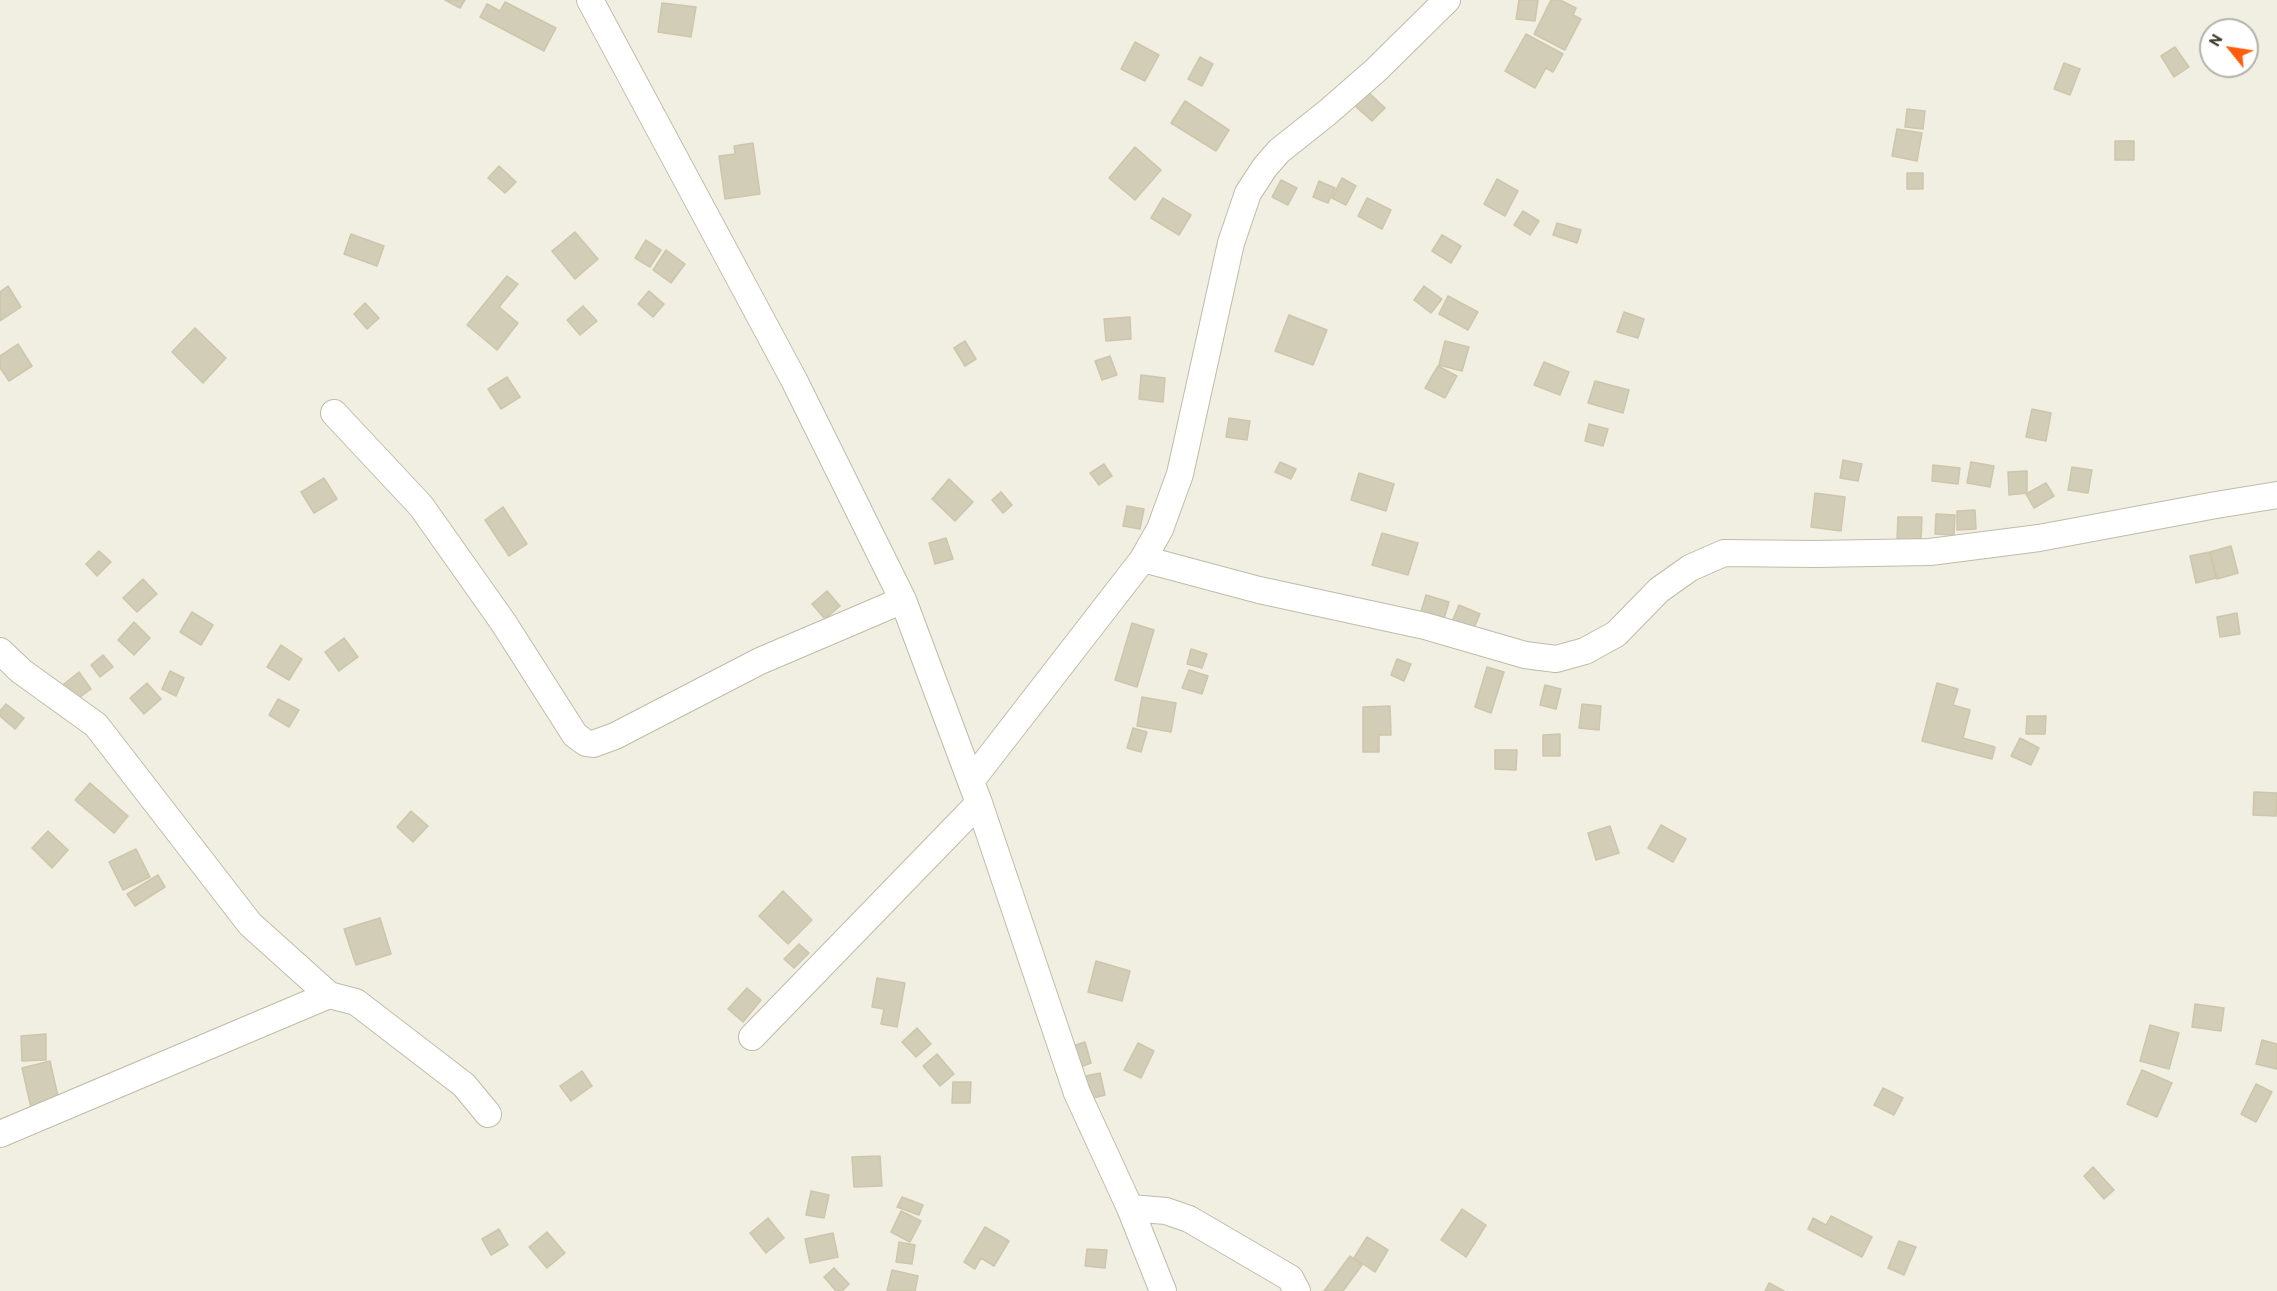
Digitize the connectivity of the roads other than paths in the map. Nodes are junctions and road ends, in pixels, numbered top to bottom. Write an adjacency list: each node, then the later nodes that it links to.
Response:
1 (590, 0): 6 (street)
2 (1447, 0): 5 (street)
3 (334, 413): 6 (street)
4 (2277, 495): 5 (street)
5 (1143, 559): 8 (street)
6 (903, 600): 8 (street)
7 (0, 651): 9 (street)
8 (975, 792): 10 (street); 13 (street)
9 (329, 994): 11 (street); 12 (street)
10 (752, 1037)
11 (488, 1114)
12 (0, 1134)
13 (1130, 1208): 14 (street); 15 (street)
14 (1163, 1291)
15 (1297, 1291)

